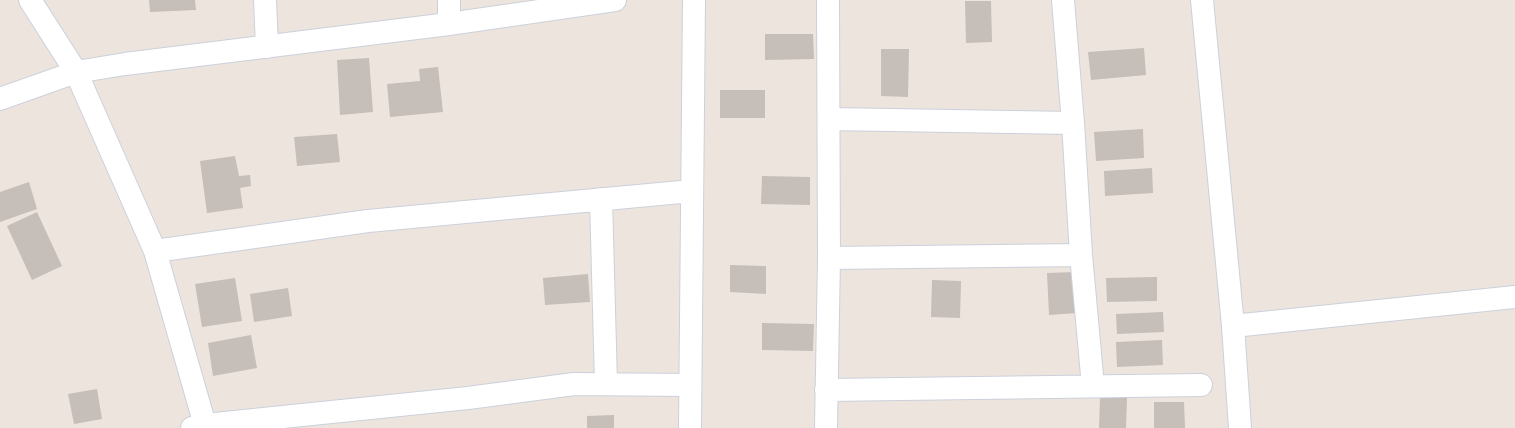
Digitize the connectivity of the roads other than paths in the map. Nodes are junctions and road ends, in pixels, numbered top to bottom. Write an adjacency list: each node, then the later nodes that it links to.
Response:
1 (30, 0): 11 (street)
2 (265, 0): 10 (street)
3 (449, 0): 9 (street)
4 (615, 0): 9 (street)
5 (694, 0): 15 (street)
6 (828, 0): 13 (street)
7 (1063, 0): 14 (street)
8 (1202, 0): 21 (street)
9 (449, 24): 10 (street)
10 (267, 47): 11 (street)
11 (76, 72): 12 (street); 17 (street)
12 (0, 99)
13 (829, 119): 14 (street); 19 (street)
14 (1073, 123): 18 (street)
15 (692, 191): 16 (street); 23 (street)
16 (601, 200): 17 (street); 22 (street)
17 (155, 251): 27 (street)
18 (1081, 255): 19 (street); 25 (street)
19 (828, 258): 26 (street)
20 (1515, 297): 21 (street)
21 (1233, 326): 30 (street)
22 (606, 384): 23 (street); 27 (street)
23 (690, 385): 28 (street)
24 (1201, 385): 25 (street)
25 (1093, 386): 26 (street)
26 (826, 390): 29 (street)
27 (199, 427)
28 (690, 428)
29 (826, 428)
30 (1240, 428)

